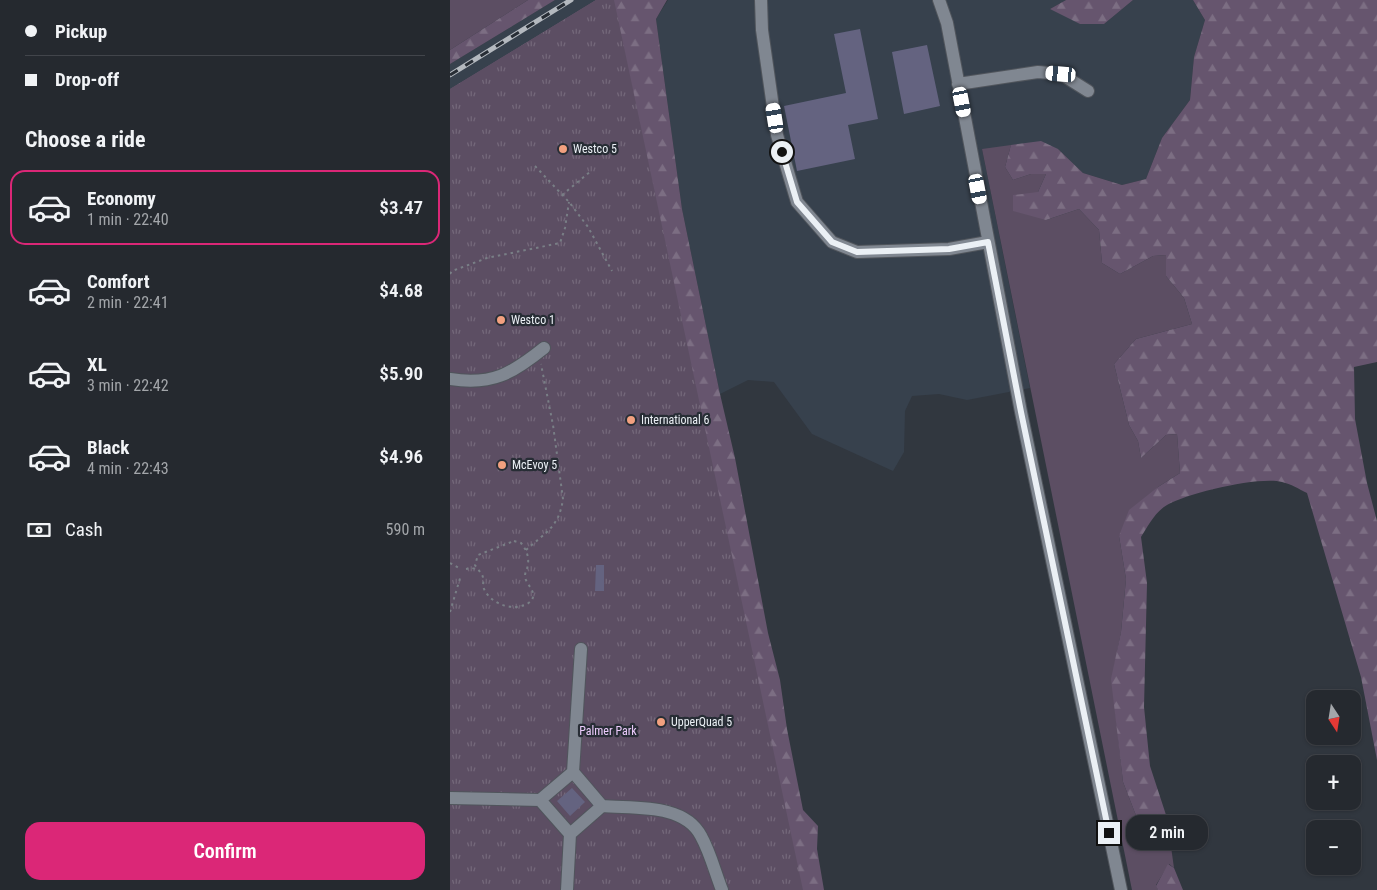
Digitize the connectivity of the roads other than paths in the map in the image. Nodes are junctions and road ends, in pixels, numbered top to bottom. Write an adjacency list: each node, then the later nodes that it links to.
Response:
1 (761, 0): 5 (lane)
2 (939, 0): 3 (lane)
3 (958, 84): 4 (lane); 5 (lane)
4 (1088, 91)
5 (988, 242): 16 (lane)
6 (541, 350): 7 (lane)
7 (450, 379)
8 (582, 649): 9 (lane)
9 (573, 772): 11 (lane); 12 (lane)
10 (450, 798): 11 (lane)
11 (540, 800): 13 (lane)
12 (602, 806): 13 (lane); 15 (lane)
13 (570, 834): 14 (lane)
14 (567, 890)
15 (722, 890)
16 (1121, 890)

